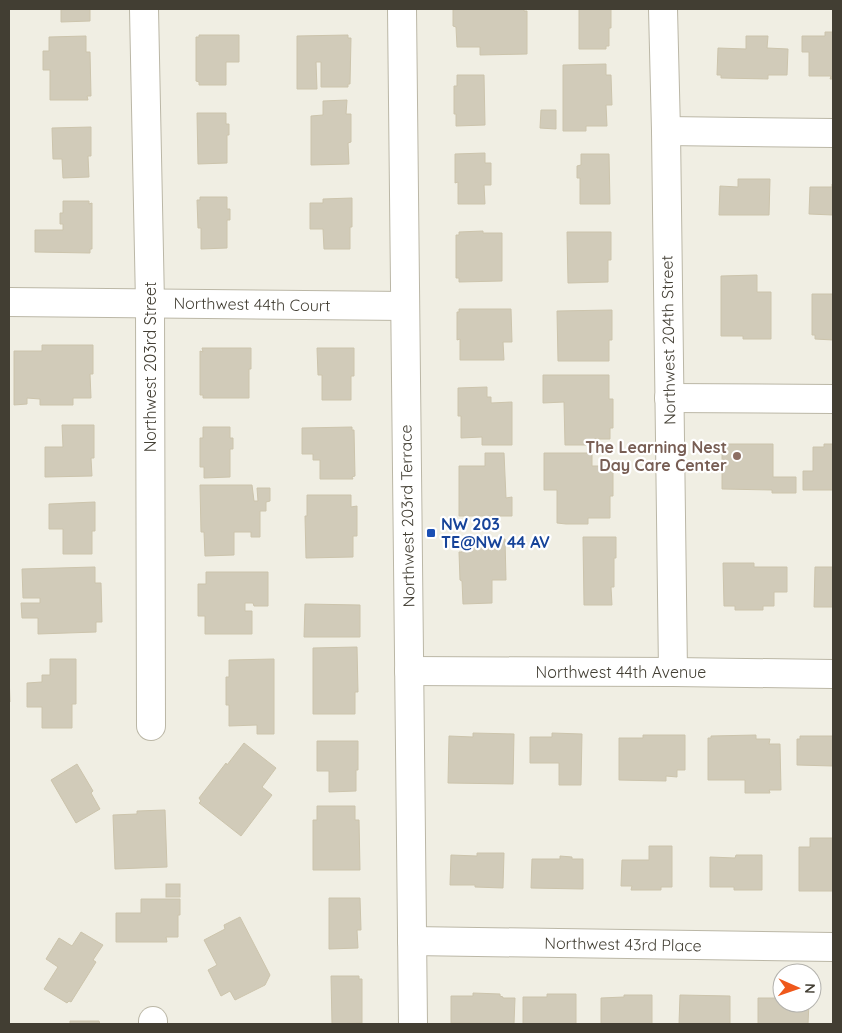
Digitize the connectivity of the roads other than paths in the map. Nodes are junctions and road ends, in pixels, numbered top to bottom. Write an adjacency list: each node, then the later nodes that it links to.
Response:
1 (144, 9): 7 (street, Northwest 203rd Street)
2 (402, 9): 8 (street, Northwest 203rd Terrace)
3 (663, 9): 4 (street, Northwest 204th Street)
4 (666, 131): 5 (street); 9 (street, Northwest 204th Street)
5 (833, 133)
6 (9, 302): 7 (street, Northwest 44th Court)
7 (150, 303): 8 (street, Northwest 44th Court); 14 (street, Northwest 203rd Street)
8 (405, 306): 11 (street, Northwest 203rd Terrace)
9 (669, 398): 10 (street); 12 (street, Northwest 204th Street)
10 (833, 399)
11 (409, 671): 12 (street, Northwest 44th Avenue); 15 (street, Northwest 203rd Terrace)
12 (673, 672): 13 (street, Northwest 44th Avenue)
13 (833, 674)
14 (151, 726)
15 (412, 941): 16 (street, Northwest 43rd Place); 17 (street, Northwest 203rd Terrace)
16 (833, 947)
17 (413, 1024)

